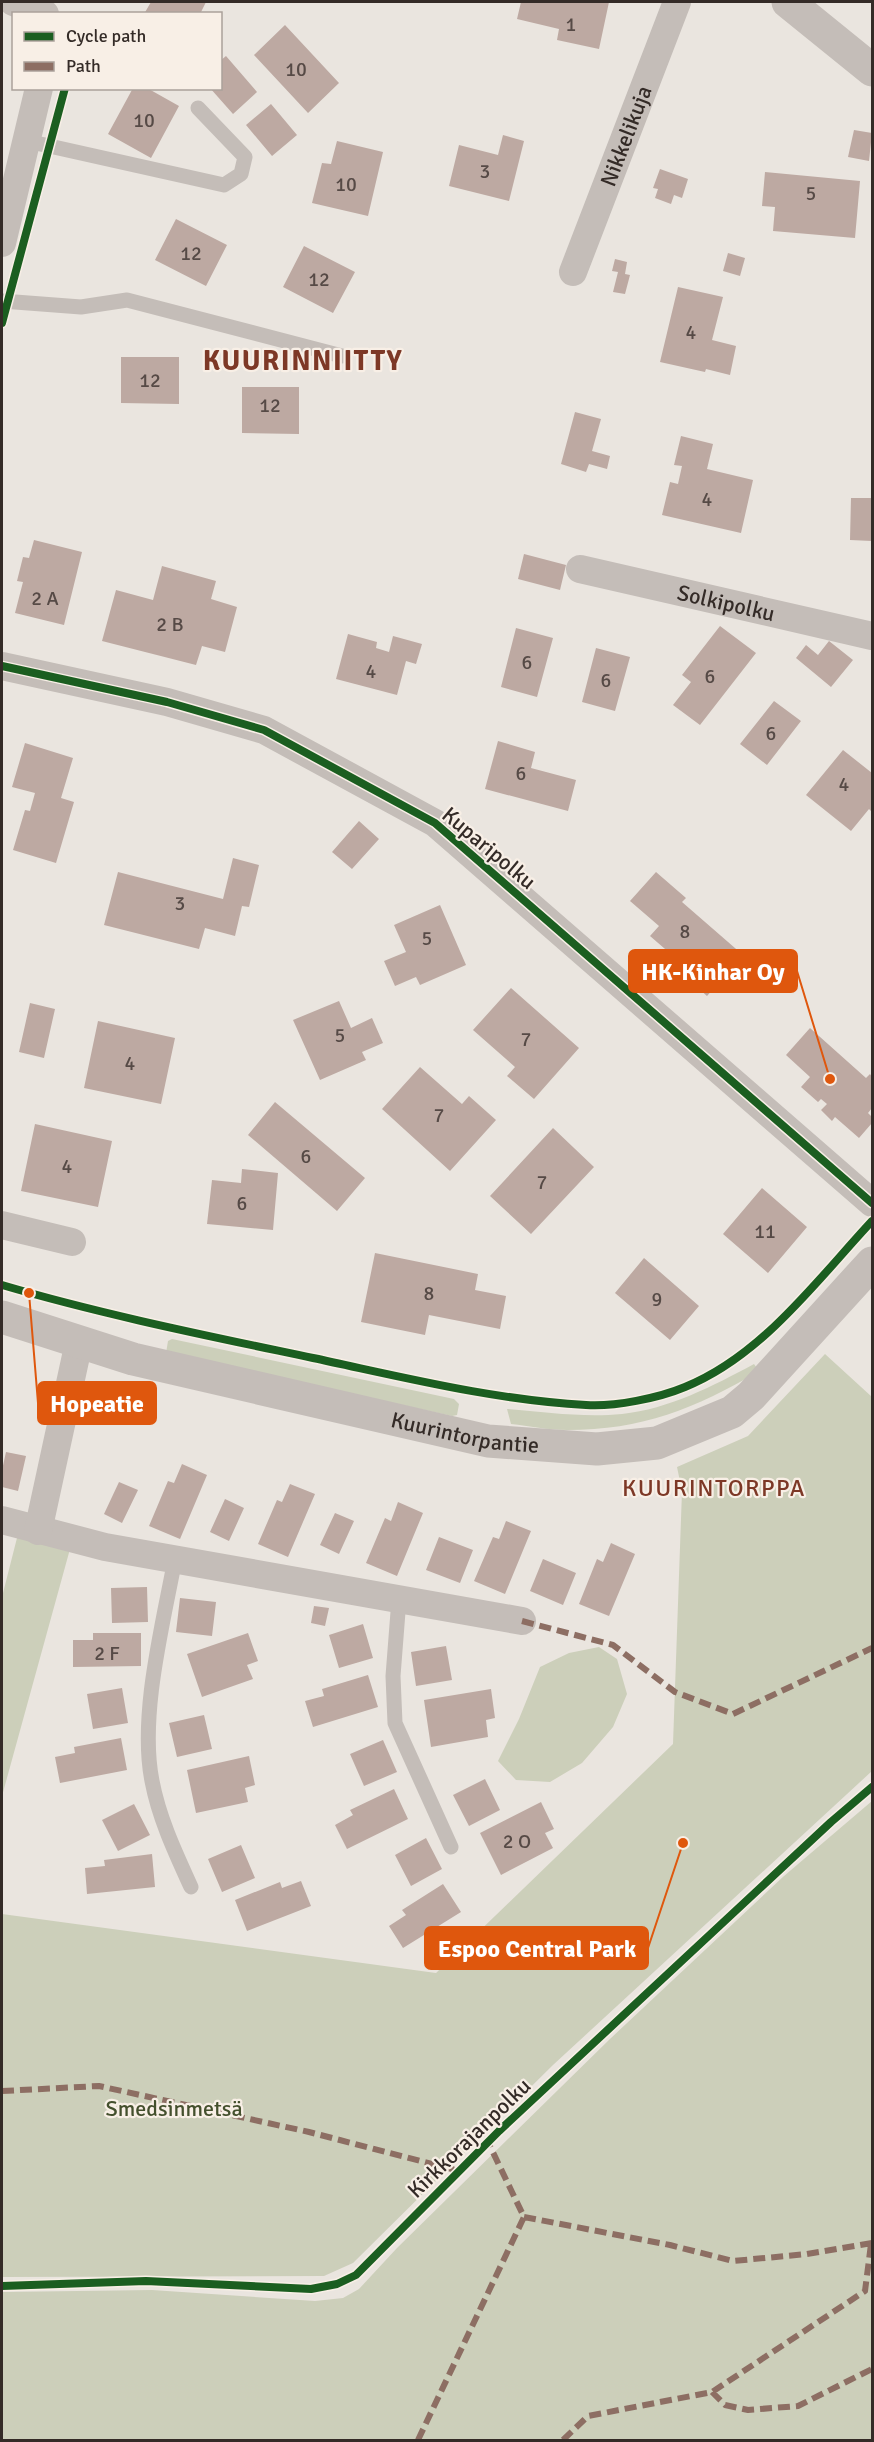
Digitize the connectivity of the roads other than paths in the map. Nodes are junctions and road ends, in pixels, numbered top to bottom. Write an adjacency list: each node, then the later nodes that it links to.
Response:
1 (13, 2): 4 (street)
2 (677, 2): 10 (street, Nikkelikuja)
3 (788, 2): 5 (street)
4 (40, 12)
5 (873, 70)
6 (39, 90): 8 (street)
7 (198, 108): 8 (lane)
8 (27, 141): 9 (street)
9 (2, 243)
10 (573, 272)
11 (2, 301): 12 (lane)
12 (342, 356)
13 (580, 569): 14 (street, Solkipolku)
14 (873, 636)
15 (2, 666): 16 (street, Kuparipolku)
16 (873, 1203)
17 (2, 1226): 18 (street)
18 (72, 1242)
19 (873, 1263): 21 (street, Kuurintorpantie)
20 (2, 1317): 21 (street, Kuurintorpantie)
21 (80, 1342): 23 (street)
22 (2, 1520): 23 (street)
23 (38, 1531): 24 (street)
24 (175, 1559): 25 (street); 28 (lane)
25 (399, 1599): 26 (street); 27 (lane)
26 (522, 1621)
27 (451, 1847)
28 (191, 1887)

